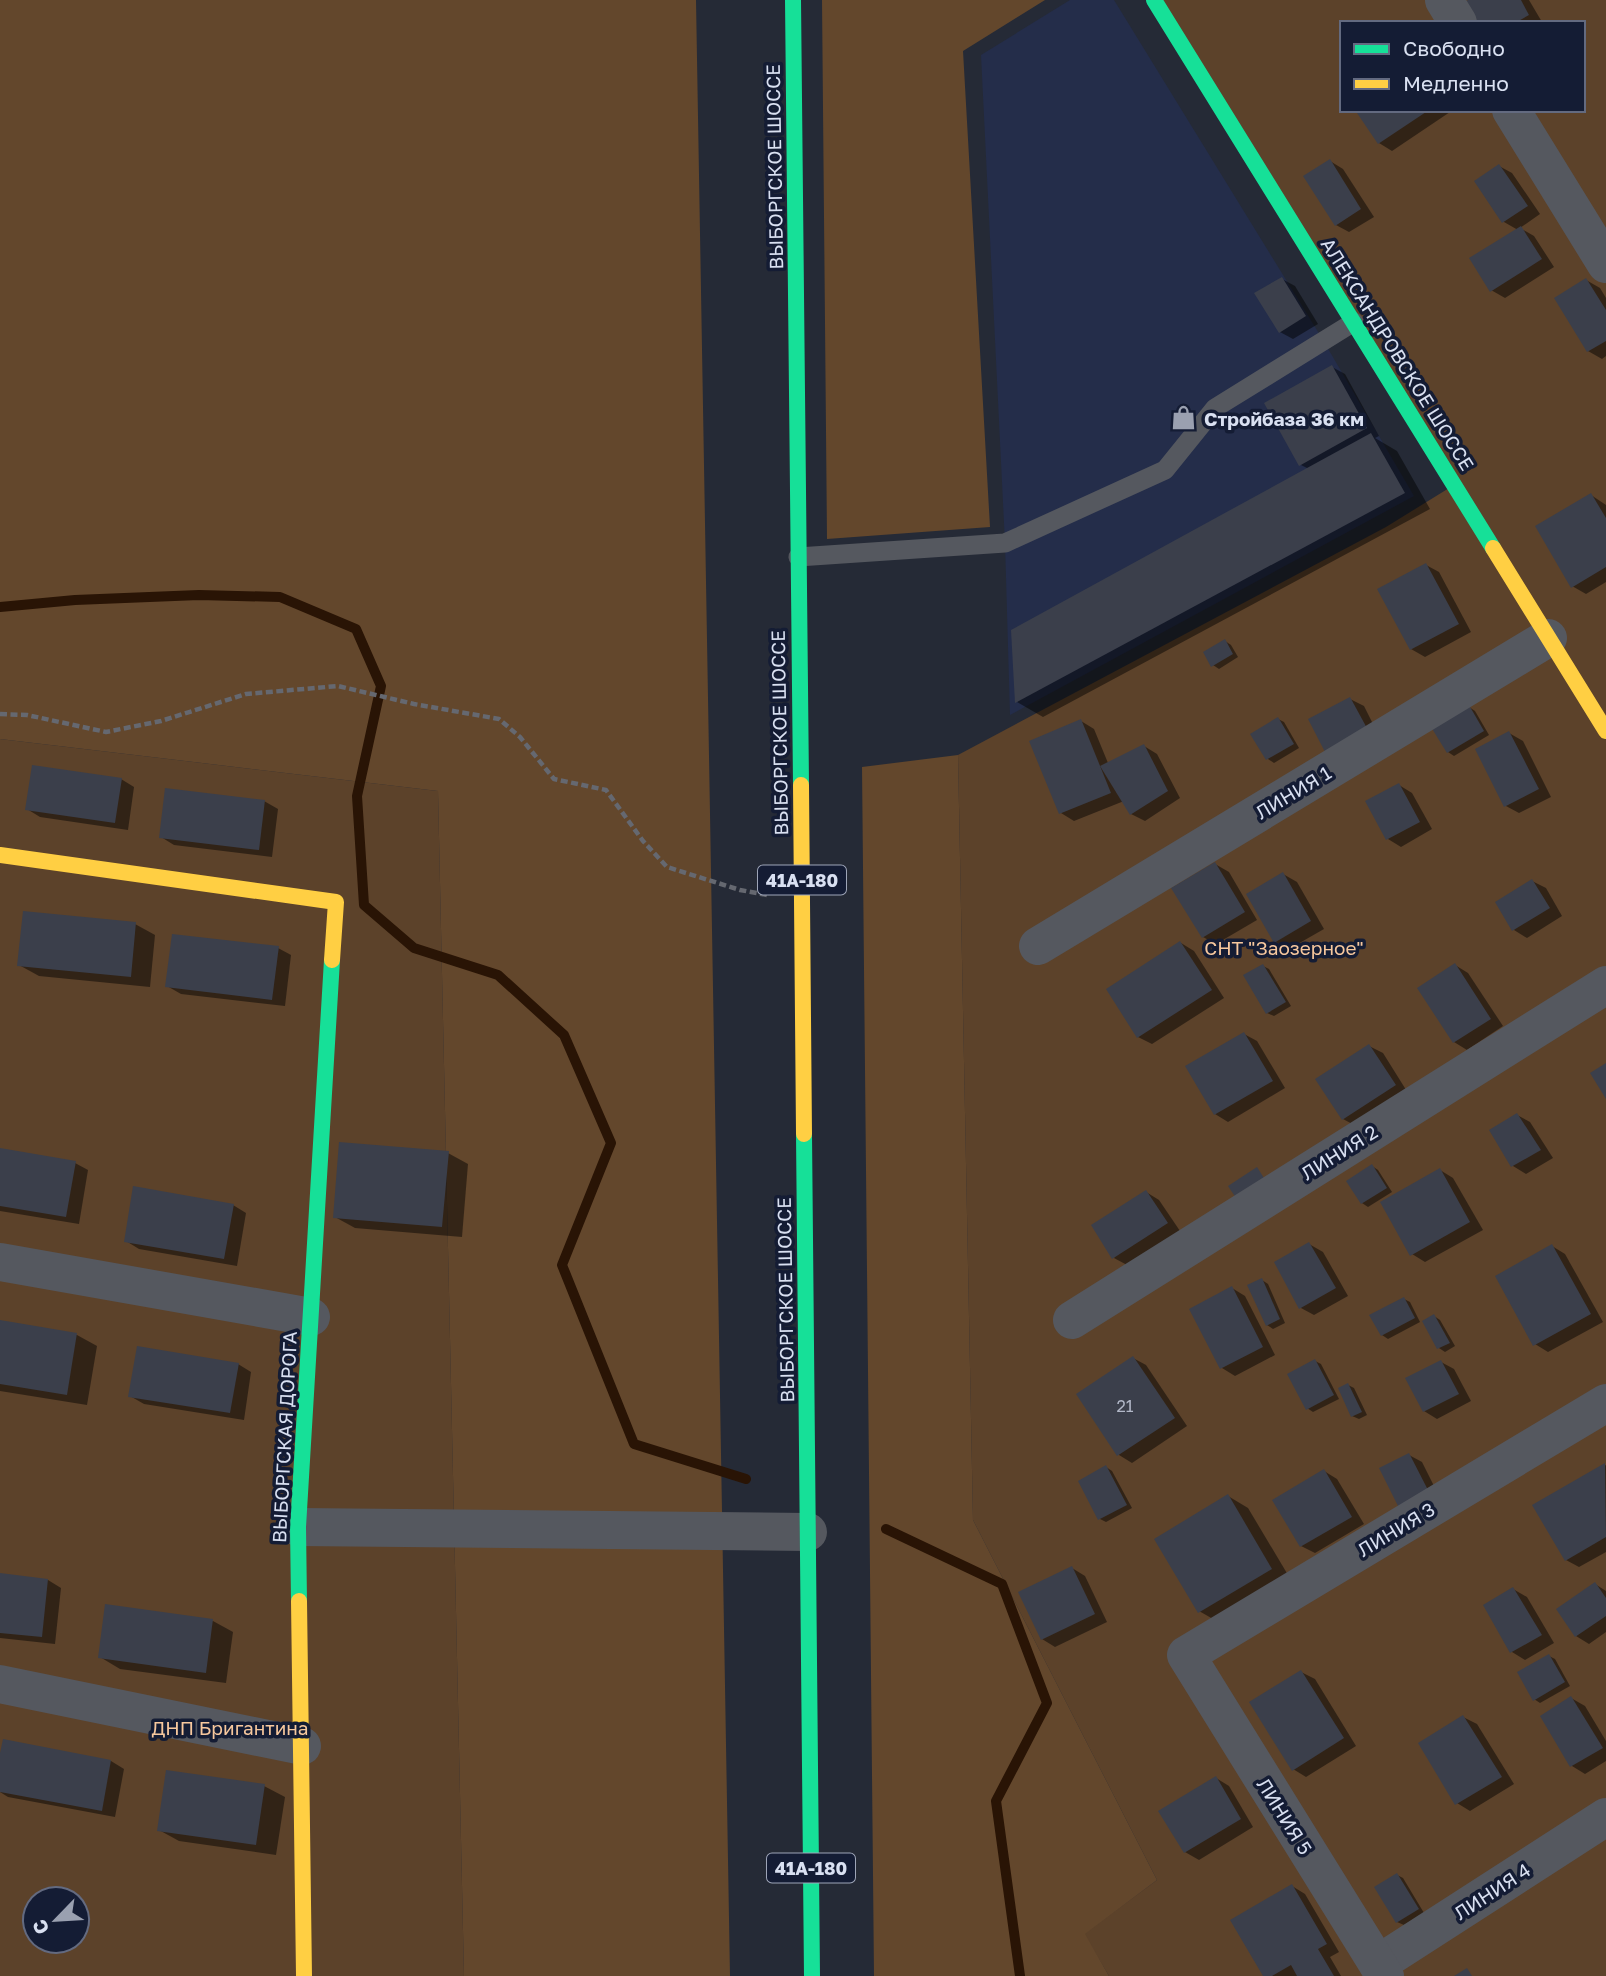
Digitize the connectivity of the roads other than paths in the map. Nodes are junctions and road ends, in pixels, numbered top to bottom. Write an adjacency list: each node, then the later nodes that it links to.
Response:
1 (793, 0): 8 (street, ВЫБОРГСКОЕ ШОССЕ / 41А-180)
2 (1154, 0): 7 (street, АЛЕКСАНДРОВСКОЕ ШОССЕ)
3 (1444, 0): 4 (street)
4 (1457, 21)
5 (1512, 112): 6 (street)
6 (1606, 264)
7 (1354, 322): 8 (lane); 9 (street, АЛЕКСАНДРОВСКОЕ ШОССЕ)
8 (799, 557): 19 (street, ВЫБОРГСКОЕ ШОССЕ / 41А-180)
9 (1548, 638): 10 (street, АЛЕКСАНДРОВСКОЕ ШОССЕ); 12 (street, ЛИНИЯ 1)
10 (1606, 731)
11 (0, 855): 15 (street, ВЫБОРГСКАЯ ДОРОГА)
12 (1038, 946)
13 (1606, 985): 16 (street, ЛИНИЯ 2)
14 (0, 1262): 15 (street)
15 (311, 1317): 18 (street, ВЫБОРГСКАЯ ДОРОГА)
16 (1072, 1320)
17 (1606, 1403): 20 (street, ЛИНИЯ 3)
18 (298, 1528): 19 (street); 22 (street, ВЫБОРГСКАЯ ДОРОГА)
19 (808, 1532): 26 (street, ВЫБОРГСКОЕ ШОССЕ / 41А-180)
20 (1185, 1655): 24 (street, ЛИНИЯ 5)
21 (0, 1684): 22 (street)
22 (302, 1746): 25 (street, ВЫБОРГСКАЯ ДОРОГА)
23 (1606, 1817): 24 (street, ЛИНИЯ 4)
24 (1382, 1970)
25 (304, 1976)
26 (812, 1976)

